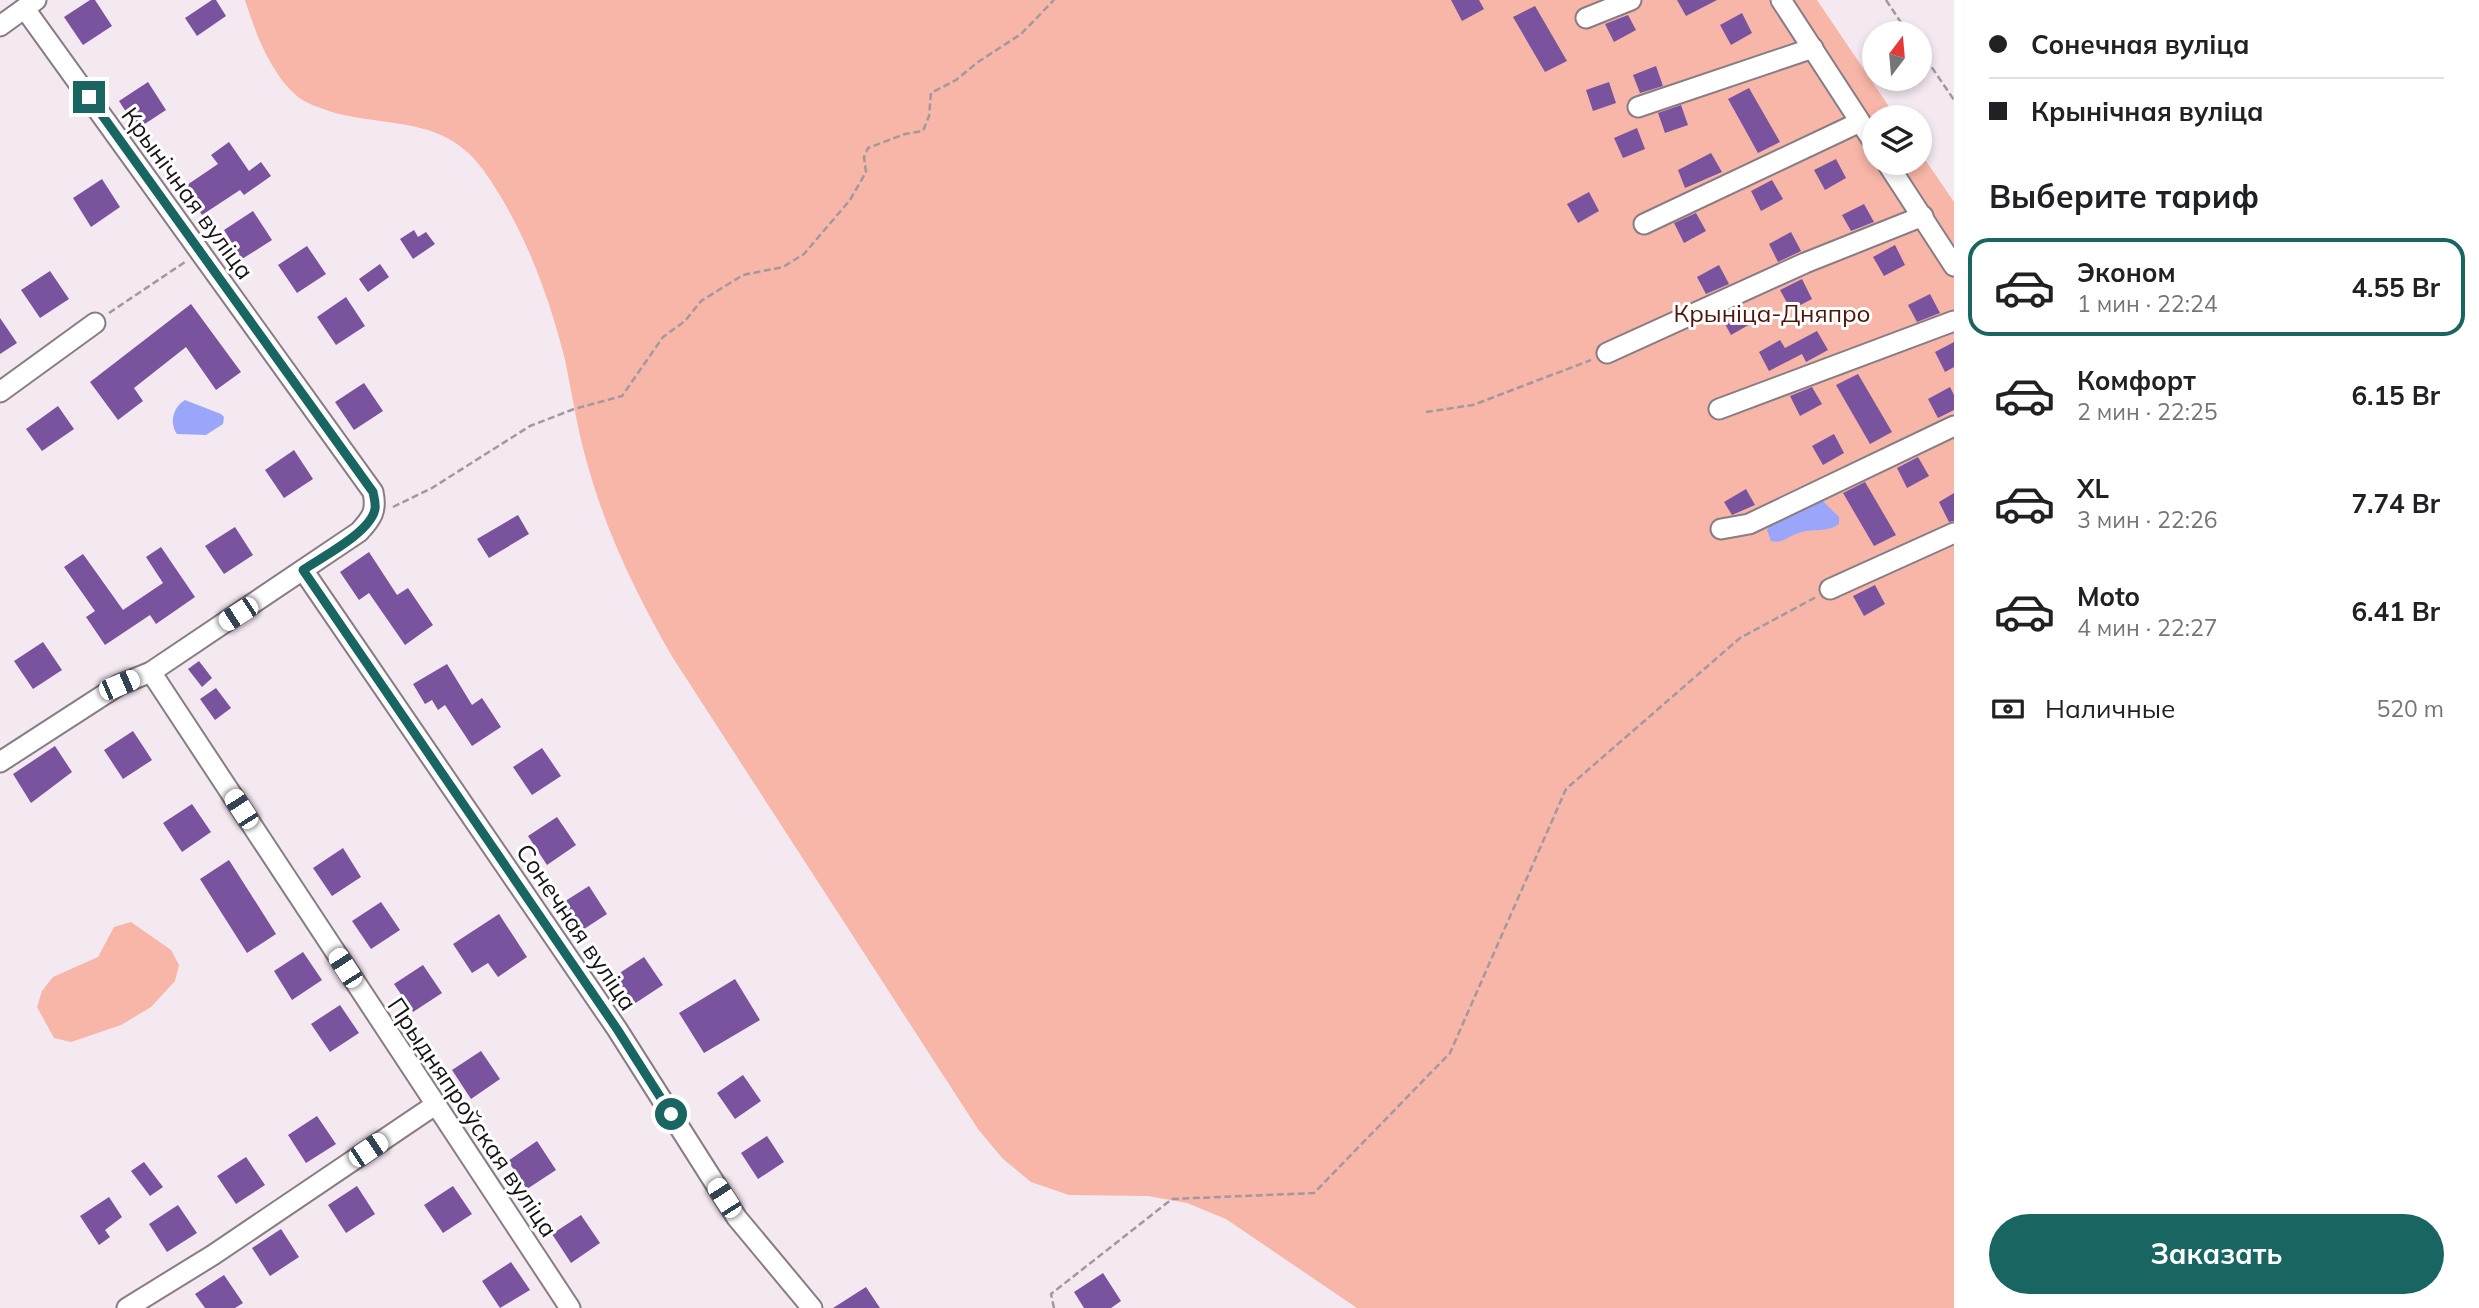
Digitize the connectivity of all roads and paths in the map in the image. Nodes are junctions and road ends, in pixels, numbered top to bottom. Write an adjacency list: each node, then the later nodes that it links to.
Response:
1 (1054, 0): 27 (path)
2 (1631, 0): 6 (street)
3 (1781, 0): 9 (street)
4 (1886, 0): 7 (path)
5 (31, 4): 8 (street); 18 (street, Крынічная вуліца)
6 (1586, 18)
7 (1900, 21)
8 (0, 26)
9 (1813, 48): 12 (street); 13 (street)
10 (1932, 68): 11 (path)
11 (1954, 100)
12 (1639, 107)
13 (1860, 122): 14 (street); 17 (street)
14 (1862, 125)
15 (1895, 175): 16 (street)
16 (1923, 216): 19 (street); 22 (street)
17 (1644, 224)
18 (201, 251): 21 (path); 27 (street, Крынічная вуліца)
19 (1954, 265)
20 (1954, 321): 24 (street)
21 (95, 323): 23 (street)
22 (1607, 353): 25 (path)
23 (0, 392)
24 (1719, 409)
25 (1426, 412)
26 (1954, 426): 28 (street)
27 (372, 518): 30 (street)
28 (1721, 529)
29 (1954, 533): 31 (street)
30 (303, 570): 32 (street); 37 (street, Сонечная вуліца)
31 (1830, 589): 38 (path)
32 (151, 672): 33 (street); 34 (street, Прыдняпроўская вуліца)
33 (0, 762)
34 (435, 1105): 35 (street); 36 (street, Прыдняпроўская вуліца)
35 (127, 1308)
36 (570, 1308)
37 (812, 1308)
38 (1054, 1308)

